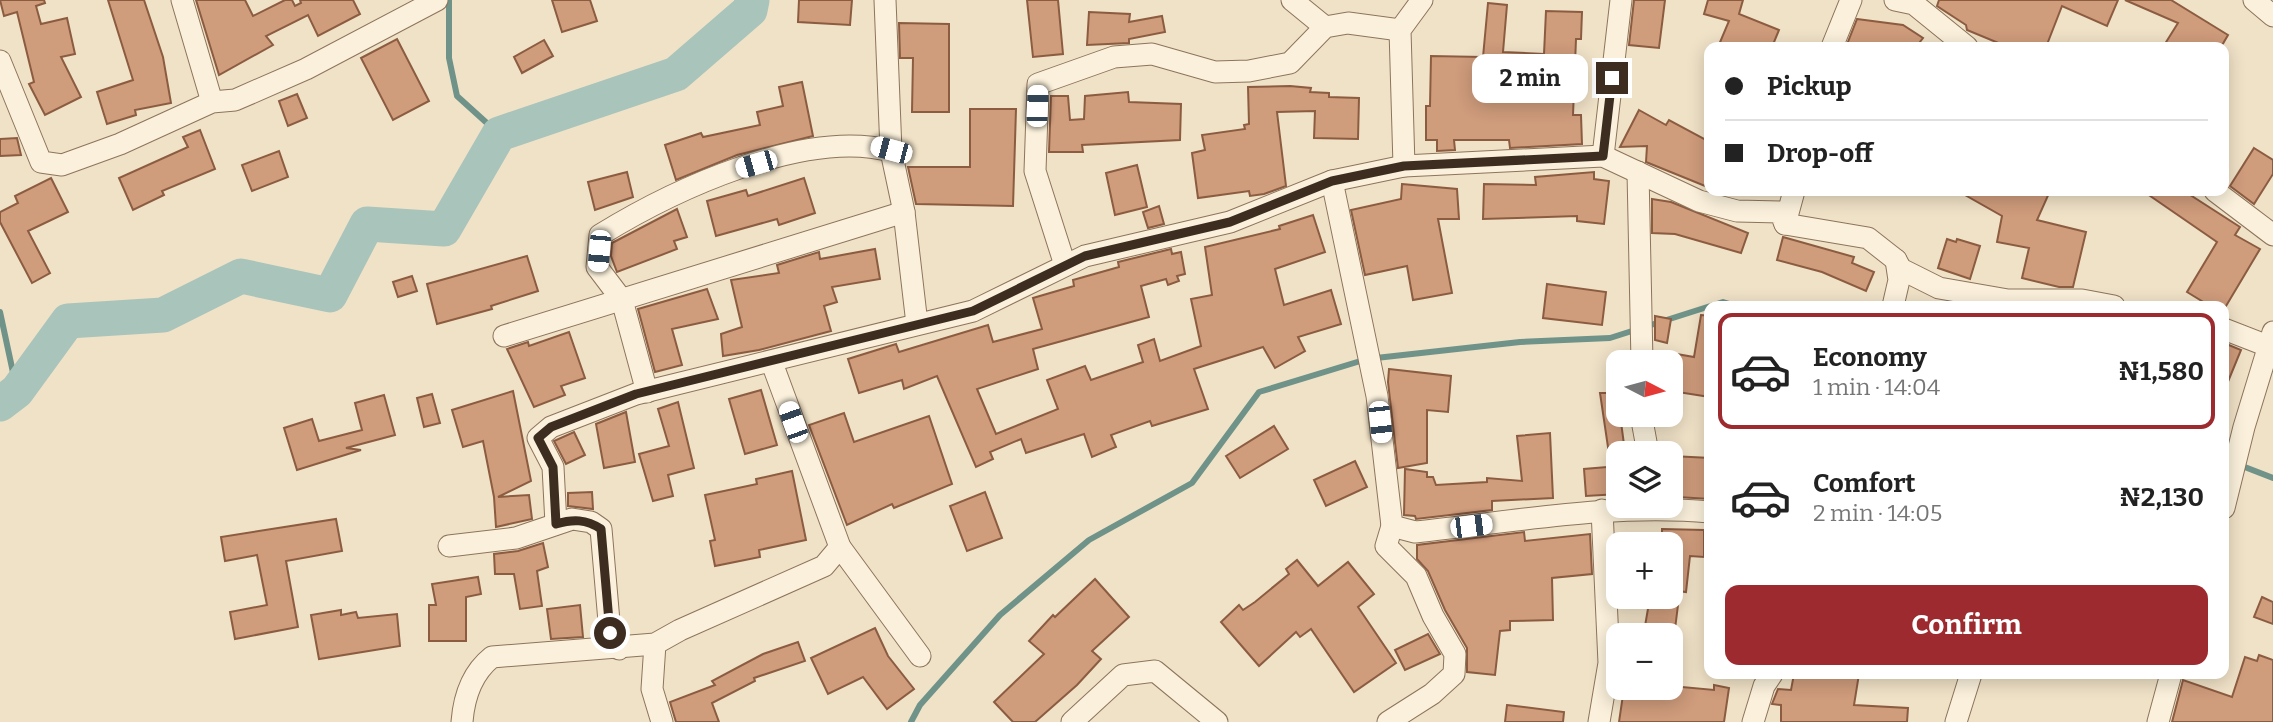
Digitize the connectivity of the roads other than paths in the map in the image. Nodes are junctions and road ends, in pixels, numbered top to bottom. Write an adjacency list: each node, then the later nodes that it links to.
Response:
1 (182, 0): 16 (street)
2 (885, 0): 17 (street)
3 (1292, 0): 11 (street)
4 (1422, 0): 12 (street)
5 (1622, 0): 18 (street)
6 (1851, 0): 13 (street)
7 (2254, 0): 10 (street)
8 (435, 1): 16 (street)
9 (1908, 1): 14 (street)
10 (2273, 16)
11 (1325, 27): 12 (street); 28 (street)
12 (1400, 30): 19 (street)
13 (1834, 42)
14 (1961, 42)
15 (0, 61): 16 (street)
16 (212, 102)
17 (891, 150): 24 (street); 29 (street)
18 (1603, 156): 19 (street); 20 (street)
19 (1404, 166): 21 (street)
20 (1638, 172): 25 (street); 36 (street)
21 (1332, 181): 28 (street); 45 (street)
22 (1793, 196): 25 (street)
23 (2222, 196): 26 (street)
24 (904, 212): 29 (street); 32 (street)
25 (1785, 224): 27 (street)
26 (2273, 235)
27 (1895, 260): 30 (street); 31 (street)
28 (1065, 265): 32 (street)
29 (622, 300): 34 (street); 38 (street)
30 (1893, 301)
31 (2087, 301)
32 (917, 324): 37 (street)
33 (2229, 330): 35 (street)
34 (504, 336)
35 (2272, 342): 39 (street)
36 (1642, 350)
37 (772, 363): 38 (street); 47 (street)
38 (647, 391): 44 (street)
39 (2229, 488)
40 (1683, 509): 43 (street)
41 (1602, 510): 42 (street); 45 (street); 59 (street)
42 (1606, 510)
43 (1704, 511)
44 (556, 524): 46 (street); 49 (street)
45 (1392, 526): 58 (street)
46 (449, 546)
47 (840, 547): 48 (street); 50 (street)
48 (655, 644): 49 (street); 55 (street)
49 (619, 649): 54 (street)
50 (920, 656)
51 (1769, 679): 60 (street)
52 (1969, 679): 61 (street)
53 (2170, 679): 62 (street)
54 (463, 722)
55 (662, 722)
56 (1072, 722): 57 (street)
57 (1217, 722)
58 (1388, 722)
59 (1599, 722)
60 (1753, 722)
61 (1956, 722)
62 (2158, 722)

